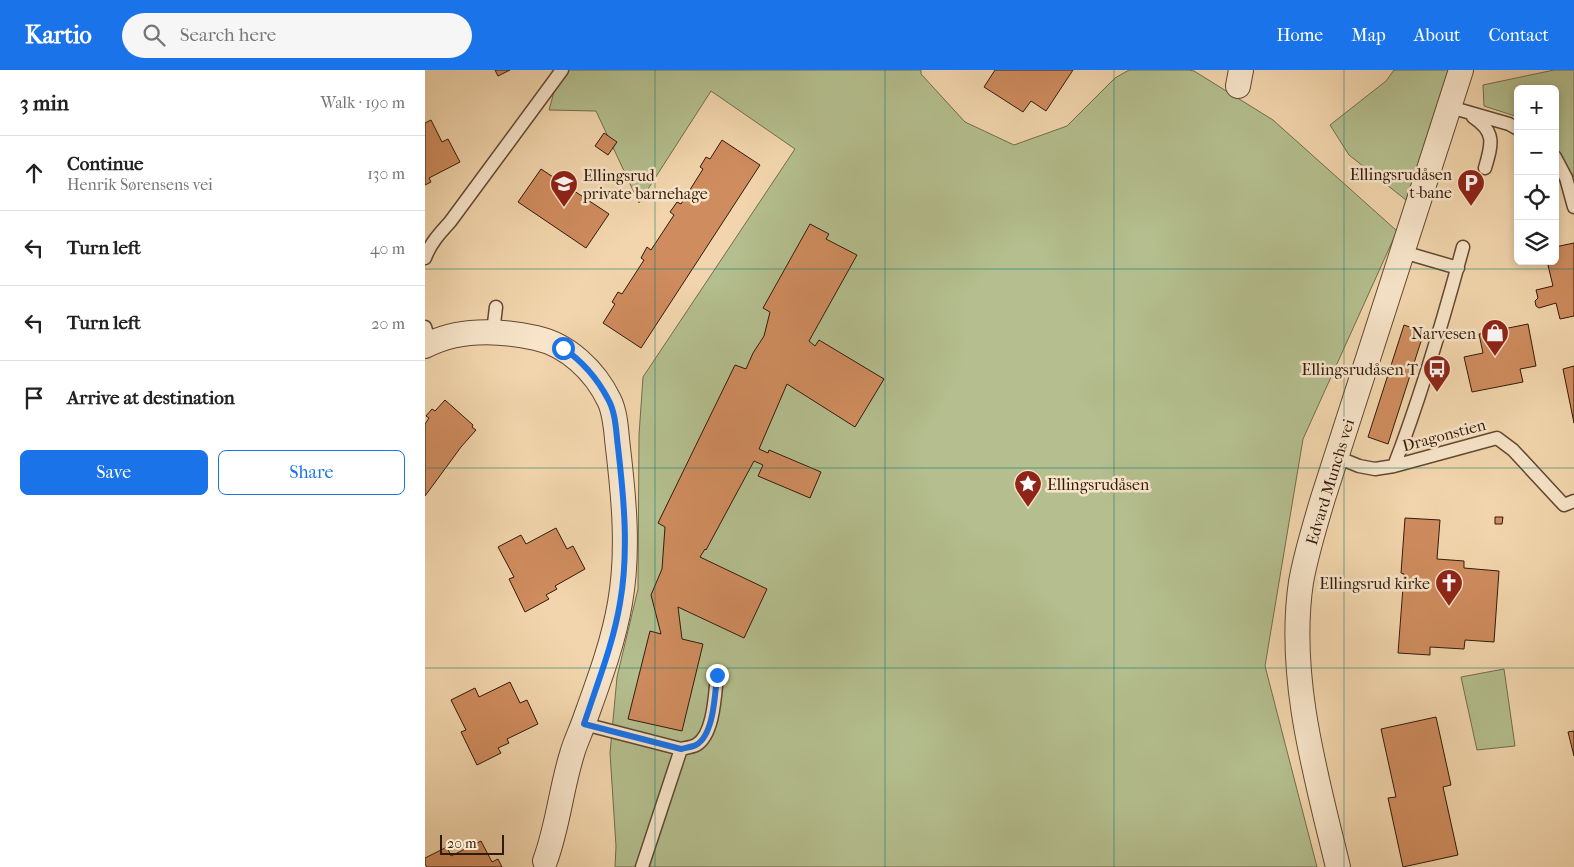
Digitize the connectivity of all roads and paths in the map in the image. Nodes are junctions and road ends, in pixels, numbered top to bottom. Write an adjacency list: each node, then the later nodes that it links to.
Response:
1 (562, 70): 10 (lane)
2 (1461, 70): 3 (street, Edvard Munchs vei)
3 (1458, 110): 4 (lane); 6 (lane); 9 (street, Edvard Munchs vei)
4 (1514, 126)
5 (1559, 165): 7 (lane)
6 (1485, 168)
7 (1574, 207)
8 (1463, 247): 11 (lane)
9 (1403, 252): 11 (lane); 15 (street, Edvard Munchs vei)
10 (425, 258)
11 (1457, 268): 16 (lane)
12 (496, 307): 13 (lane)
13 (493, 332): 14 (street); 19 (street)
14 (427, 339)
15 (1337, 457): 16 (lane, Dragonstien); 23 (street, Edvard Munchs vei)
16 (1394, 466): 17 (lane, Dragonstien)
17 (1569, 503)
18 (717, 675): 20 (lane)
19 (584, 724): 20 (lane); 21 (street)
20 (681, 749): 22 (lane)
21 (545, 861)
22 (642, 867)
23 (1338, 867)

